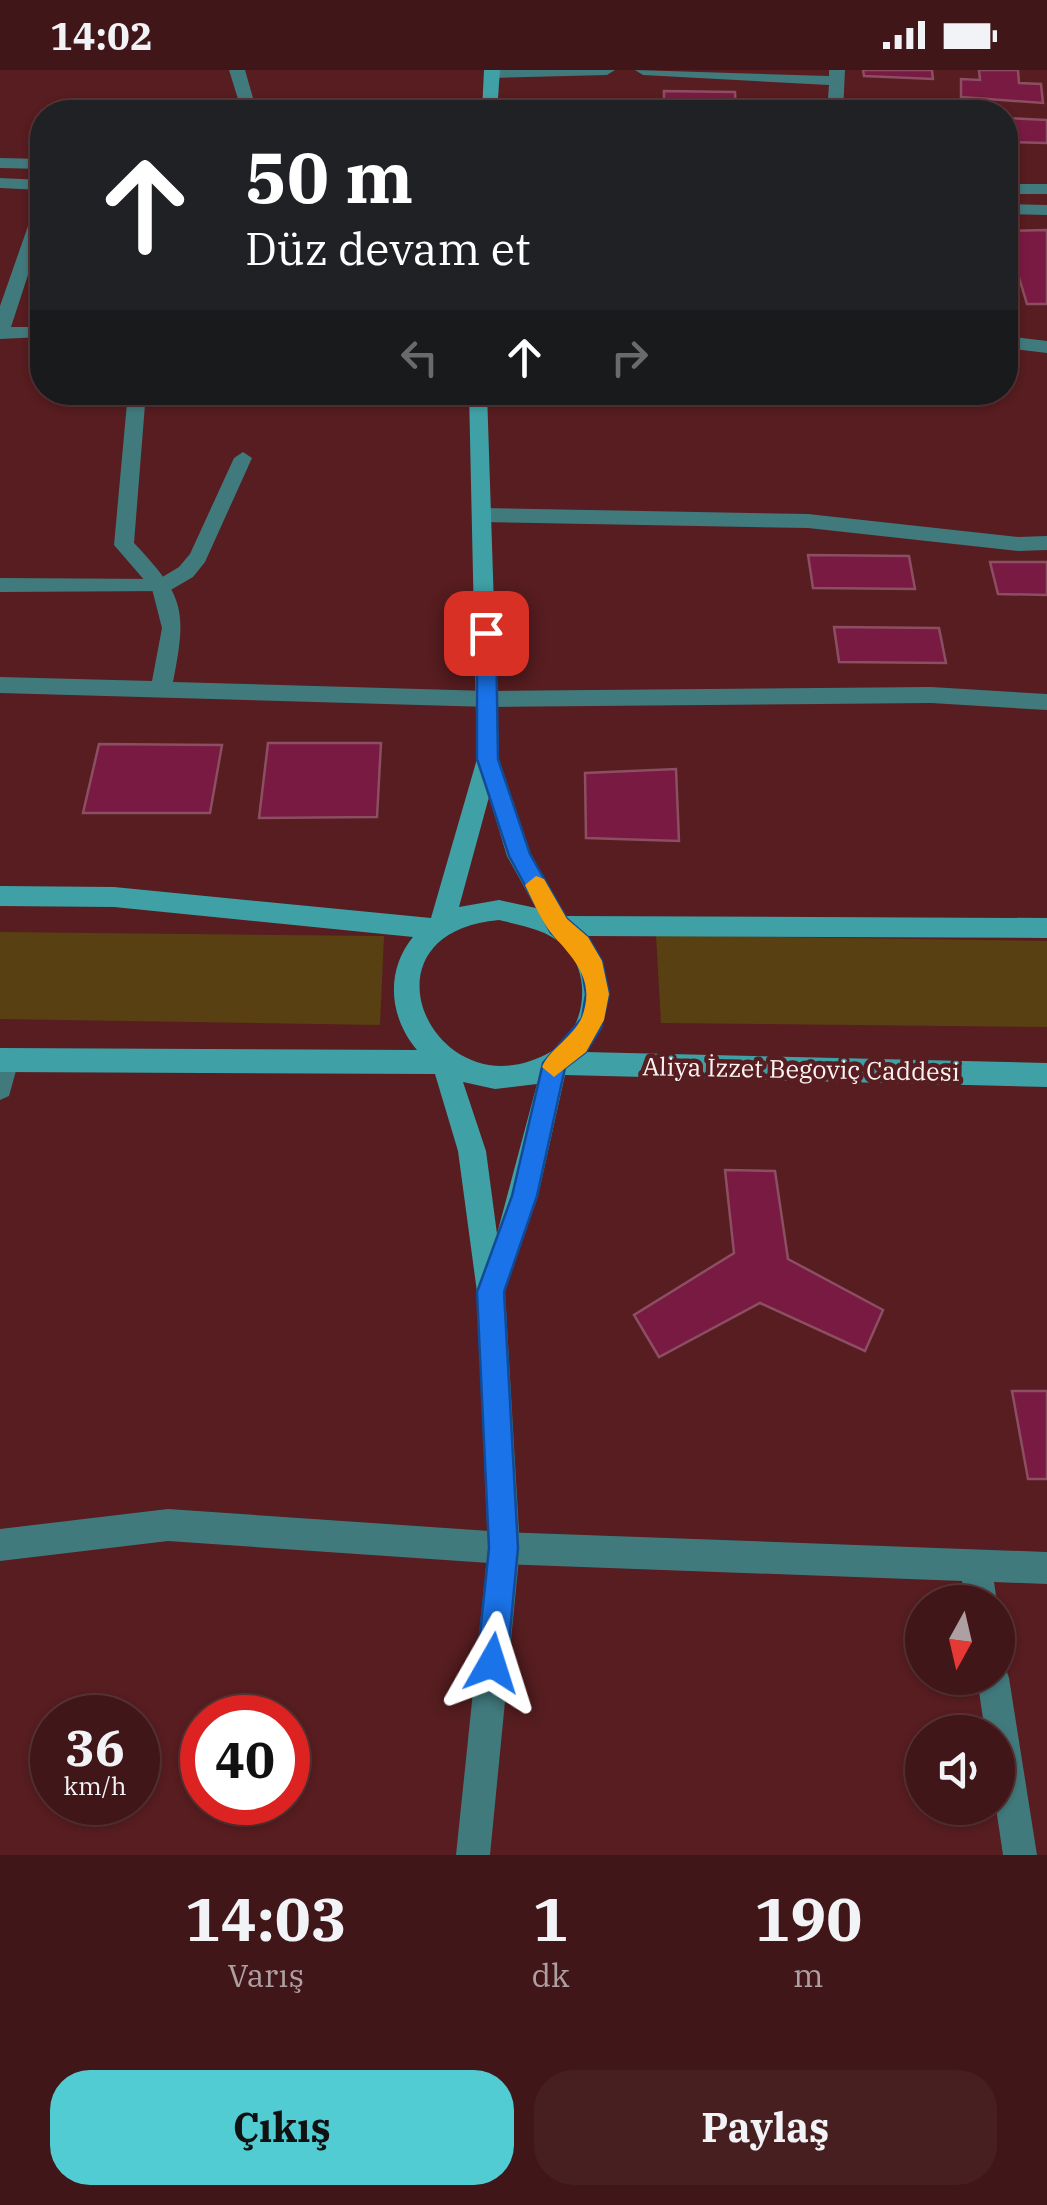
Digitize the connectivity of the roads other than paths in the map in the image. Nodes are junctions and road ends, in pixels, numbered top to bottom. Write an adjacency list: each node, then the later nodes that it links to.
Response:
1 (238, 70): 6 (street)
2 (607, 70): 4 (street)
3 (643, 70): 5 (street)
4 (492, 72): 7 (main road)
5 (837, 75): 8 (street)
6 (247, 100)
7 (491, 100)
8 (836, 100)
9 (0, 162): 10 (street)
10 (30, 163)
11 (0, 183): 12 (street)
12 (30, 184)
13 (1018, 188): 14 (street)
14 (1047, 189)
15 (1018, 209): 16 (street)
16 (1047, 210)
17 (30, 244): 18 (street)
18 (0, 332): 19 (street)
19 (30, 332)
20 (1018, 344): 21 (street)
21 (1047, 347)
22 (136, 405): 28 (street)
23 (478, 405): 25 (main road)
24 (243, 458): 28 (lane)
25 (482, 514): 26 (street); 31 (main road)
26 (1047, 543)
27 (0, 585): 28 (lane)
28 (162, 586): 30 (street)
29 (0, 685): 30 (street)
30 (161, 689): 31 (street)
31 (489, 699): 32 (street); 33 (main road)
32 (1047, 702)
33 (488, 759): 35 (main road); 37 (main road)
34 (0, 896): 37 (main road)
35 (559, 926): 36 (main road); 37 (main road); 40 (main road)
36 (1047, 928)
37 (440, 929): 39 (main road)
38 (3, 1060): 39 (main road); 42 (street)
39 (444, 1062): 40 (main road); 43 (main road)
40 (555, 1063): 41 (main road, Aliya İzzet Begoviç Caddesi); 43 (main road)
41 (1047, 1075)
42 (0, 1088)
43 (490, 1292): 45 (street)
44 (0, 1546): 45 (street)
45 (504, 1548): 46 (street); 50 (street)
46 (975, 1563): 47 (street); 48 (street)
47 (1047, 1568)
48 (978, 1585)
49 (996, 1695): 51 (street)
50 (473, 1855)
51 (1020, 1855)

